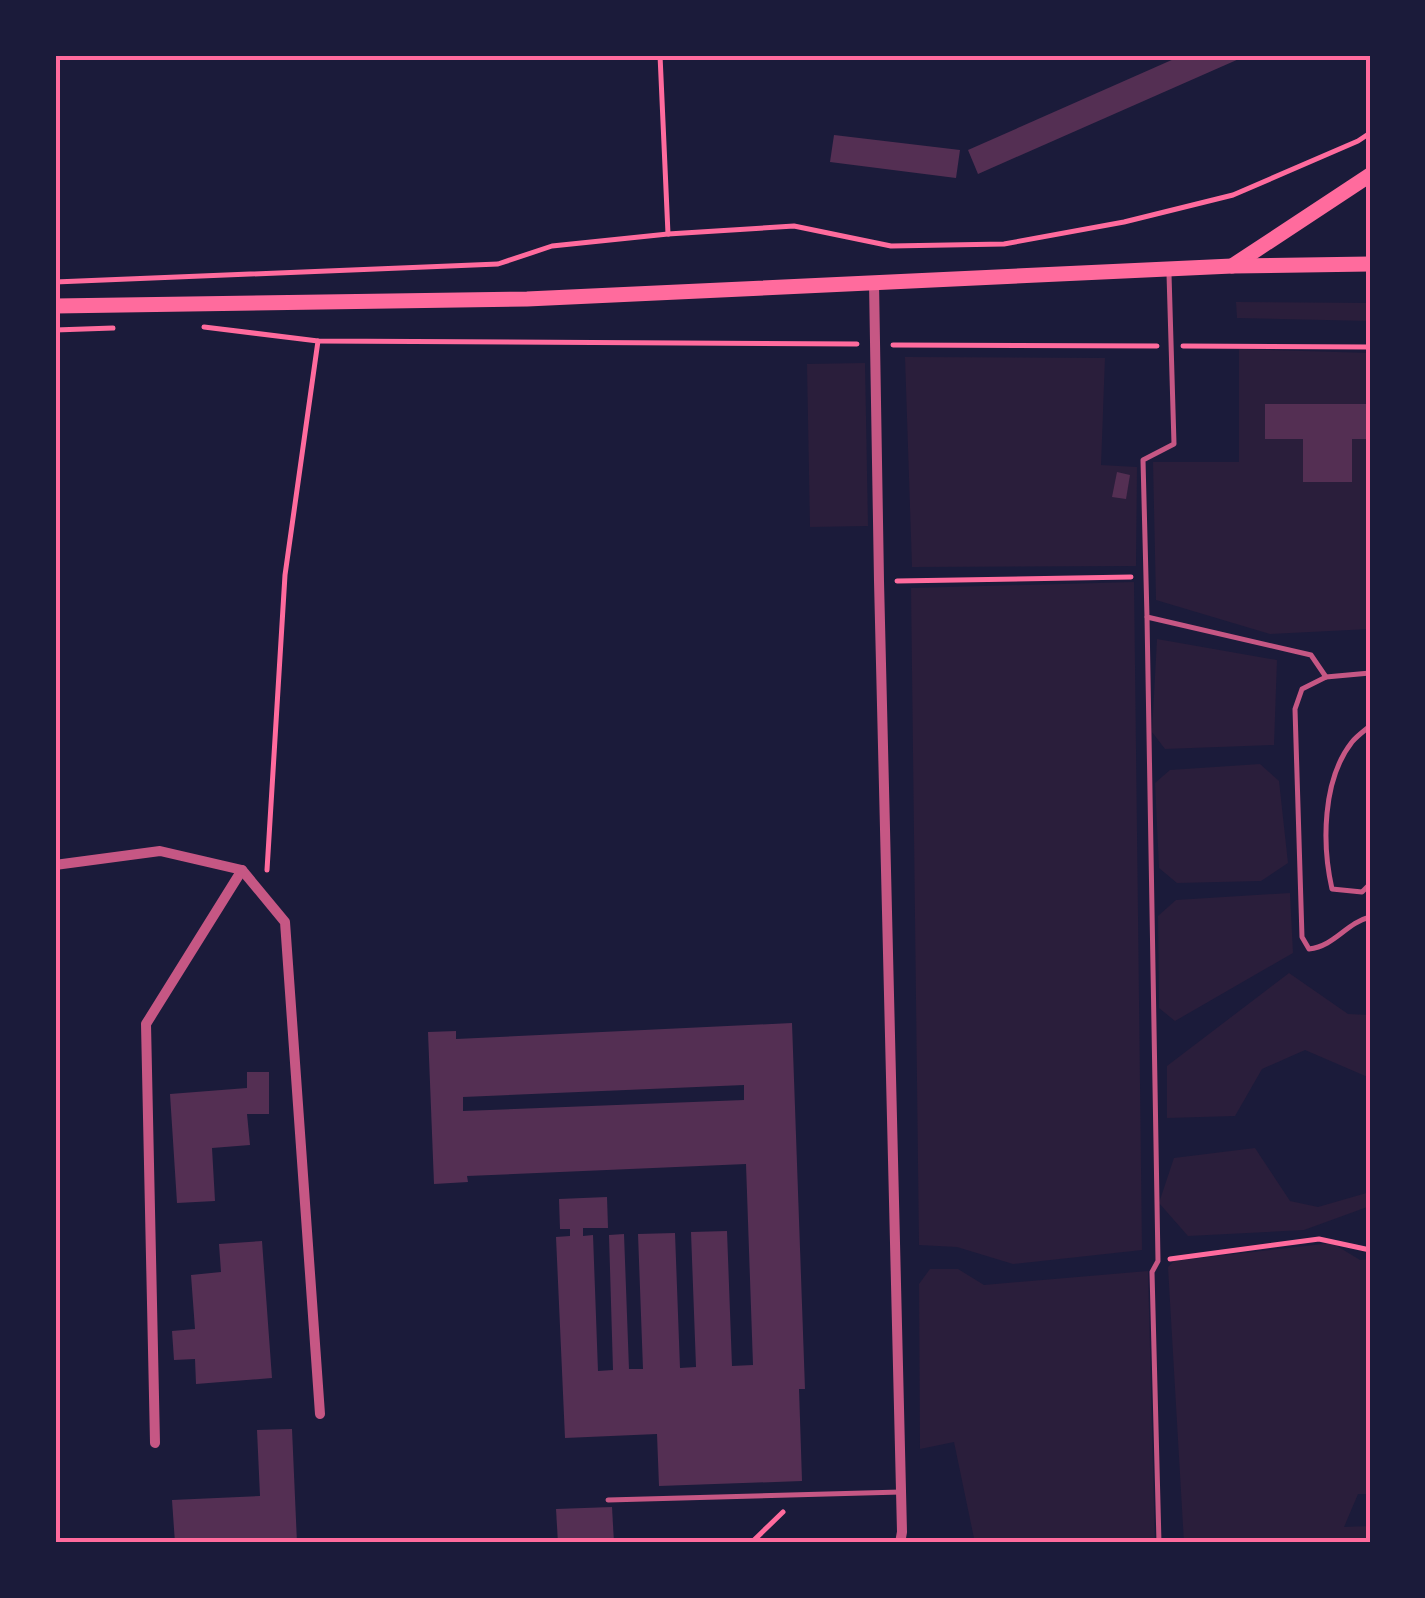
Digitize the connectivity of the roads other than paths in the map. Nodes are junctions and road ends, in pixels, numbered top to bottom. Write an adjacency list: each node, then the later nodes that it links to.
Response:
1 (1370, 175): 3 (main road)
2 (1370, 264): 3 (main road)
3 (1232, 266): 4 (main road)
4 (1168, 270): 5 (main road); 7 (lane)
5 (874, 282): 6 (main road); 17 (street)
6 (55, 306)
7 (1147, 617): 9 (lane); 20 (lane)
8 (1370, 673): 9 (lane)
9 (1326, 677): 14 (lane)
10 (1370, 726): 13 (lane)
11 (55, 865): 12 (street)
12 (242, 870): 15 (street); 16 (street)
13 (1370, 884)
14 (1370, 917)
15 (320, 1414)
16 (154, 1444)
17 (901, 1492): 18 (lane); 19 (street)
18 (608, 1500)
19 (900, 1543)
20 (1159, 1543)

